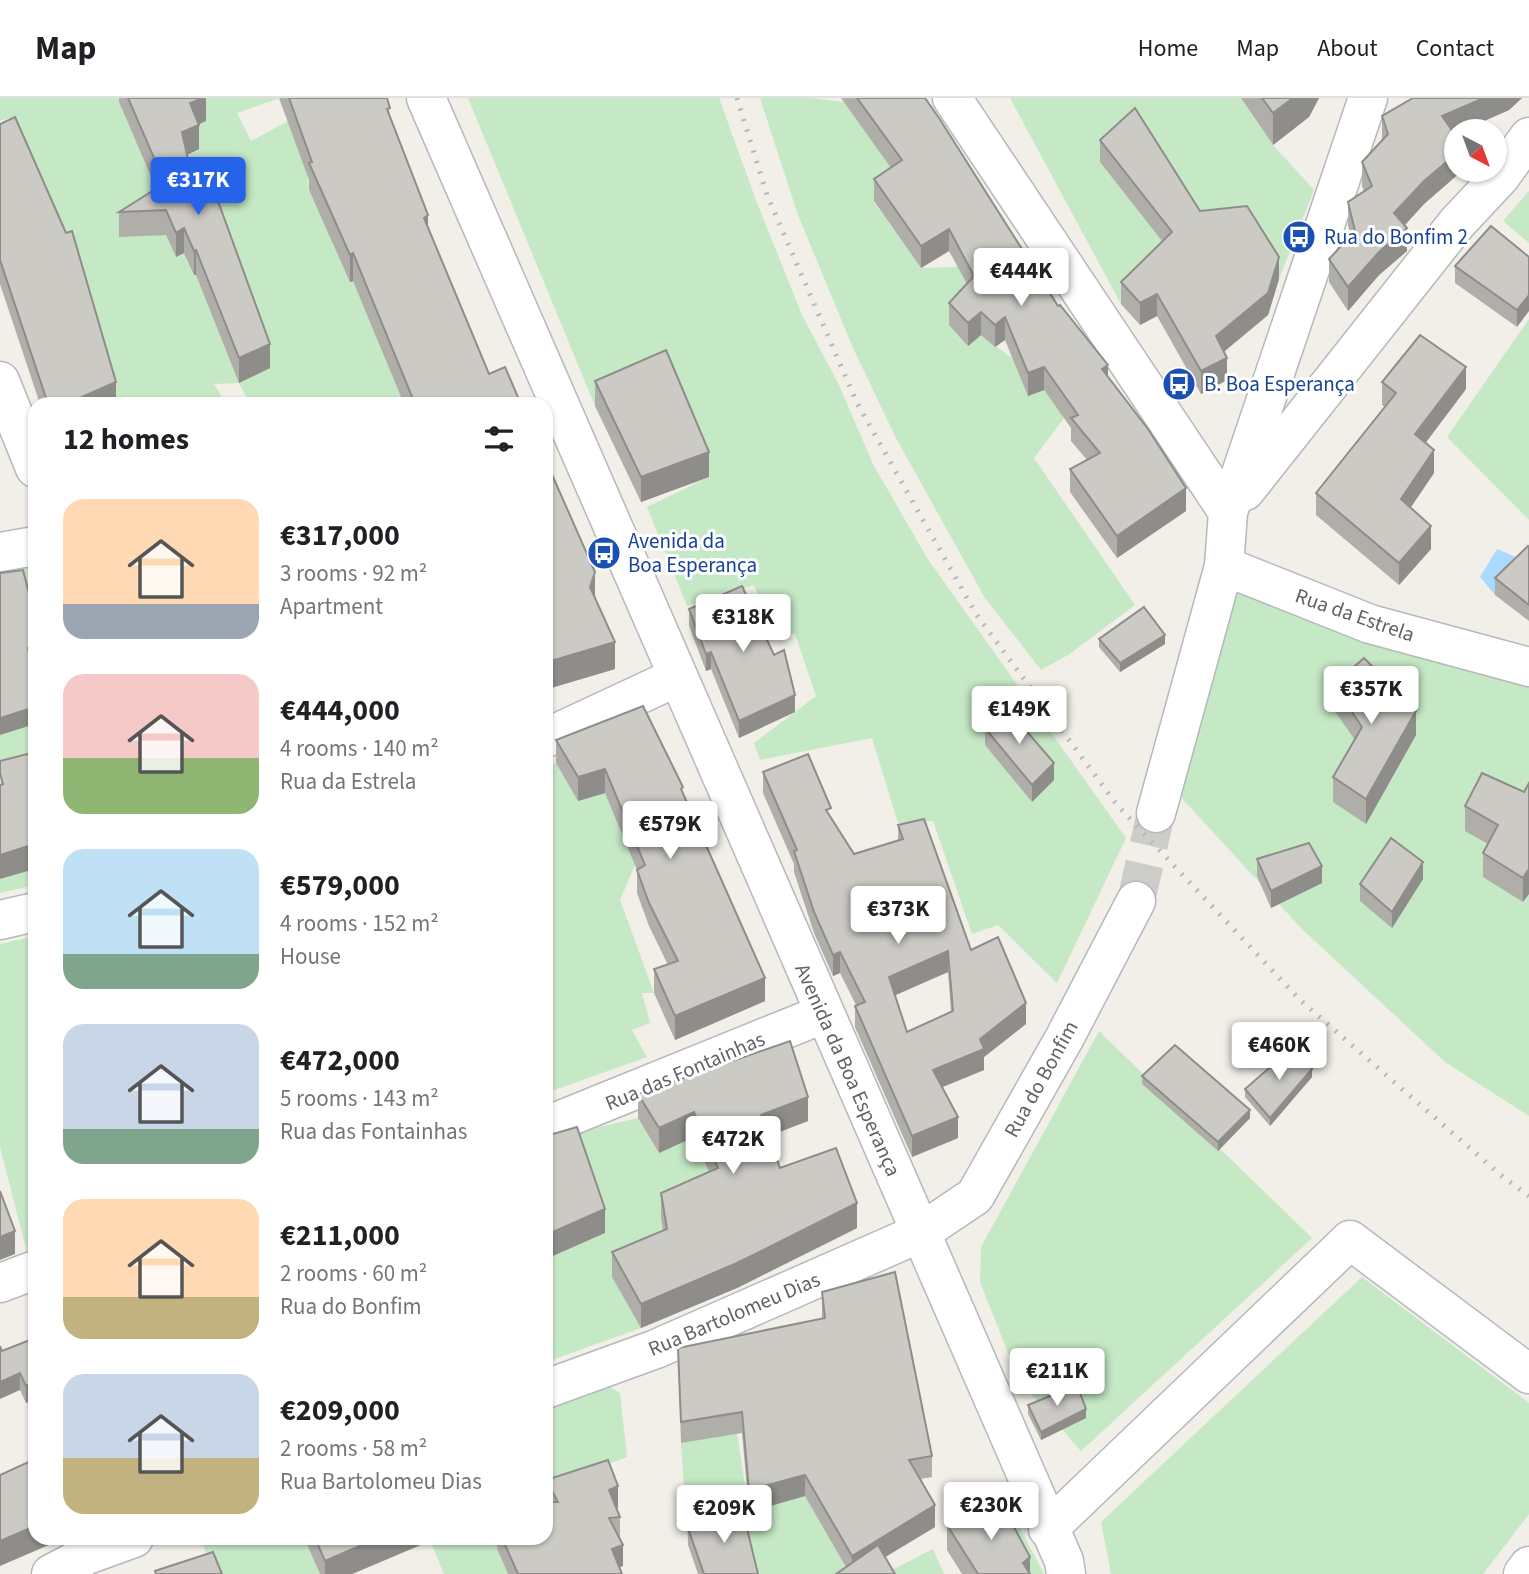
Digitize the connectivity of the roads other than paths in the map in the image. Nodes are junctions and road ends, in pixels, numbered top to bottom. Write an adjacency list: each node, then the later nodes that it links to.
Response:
1 (426, 98): 12 (street, Avenida da Boa Esperança)
2 (952, 98): 7 (street)
3 (1368, 98): 7 (street)
4 (1529, 137): 7 (street)
5 (0, 381): 6 (street)
6 (28, 451)
7 (1228, 512): 10 (street)
8 (28, 547): 9 (street)
9 (0, 552)
10 (1224, 566): 11 (street, Rua da Estrela); 14 (street)
11 (1529, 667)
12 (677, 677): 13 (street); 18 (street, Avenida da Boa Esperança)
13 (553, 735)
14 (1156, 813)
15 (1136, 901): 20 (street, Rua do Bonfim)
16 (28, 914): 17 (street)
17 (0, 920)
18 (823, 1014): 19 (street, Rua das Fontainhas); 20 (street, Avenida da Boa Esperança)
19 (553, 1123)
20 (919, 1233): 24 (street, Rua Bartolomeu Dias); 25 (street, Avenida da Boa Esperança)
21 (28, 1273): 22 (street)
22 (0, 1283)
23 (1529, 1374): 25 (street)
24 (553, 1386)
25 (1048, 1529): 29 (street, Avenida da Boa Esperança)
26 (115, 1545): 28 (street)
27 (1529, 1566): 30 (street)
28 (51, 1574)
29 (1066, 1574)
30 (1523, 1574)

